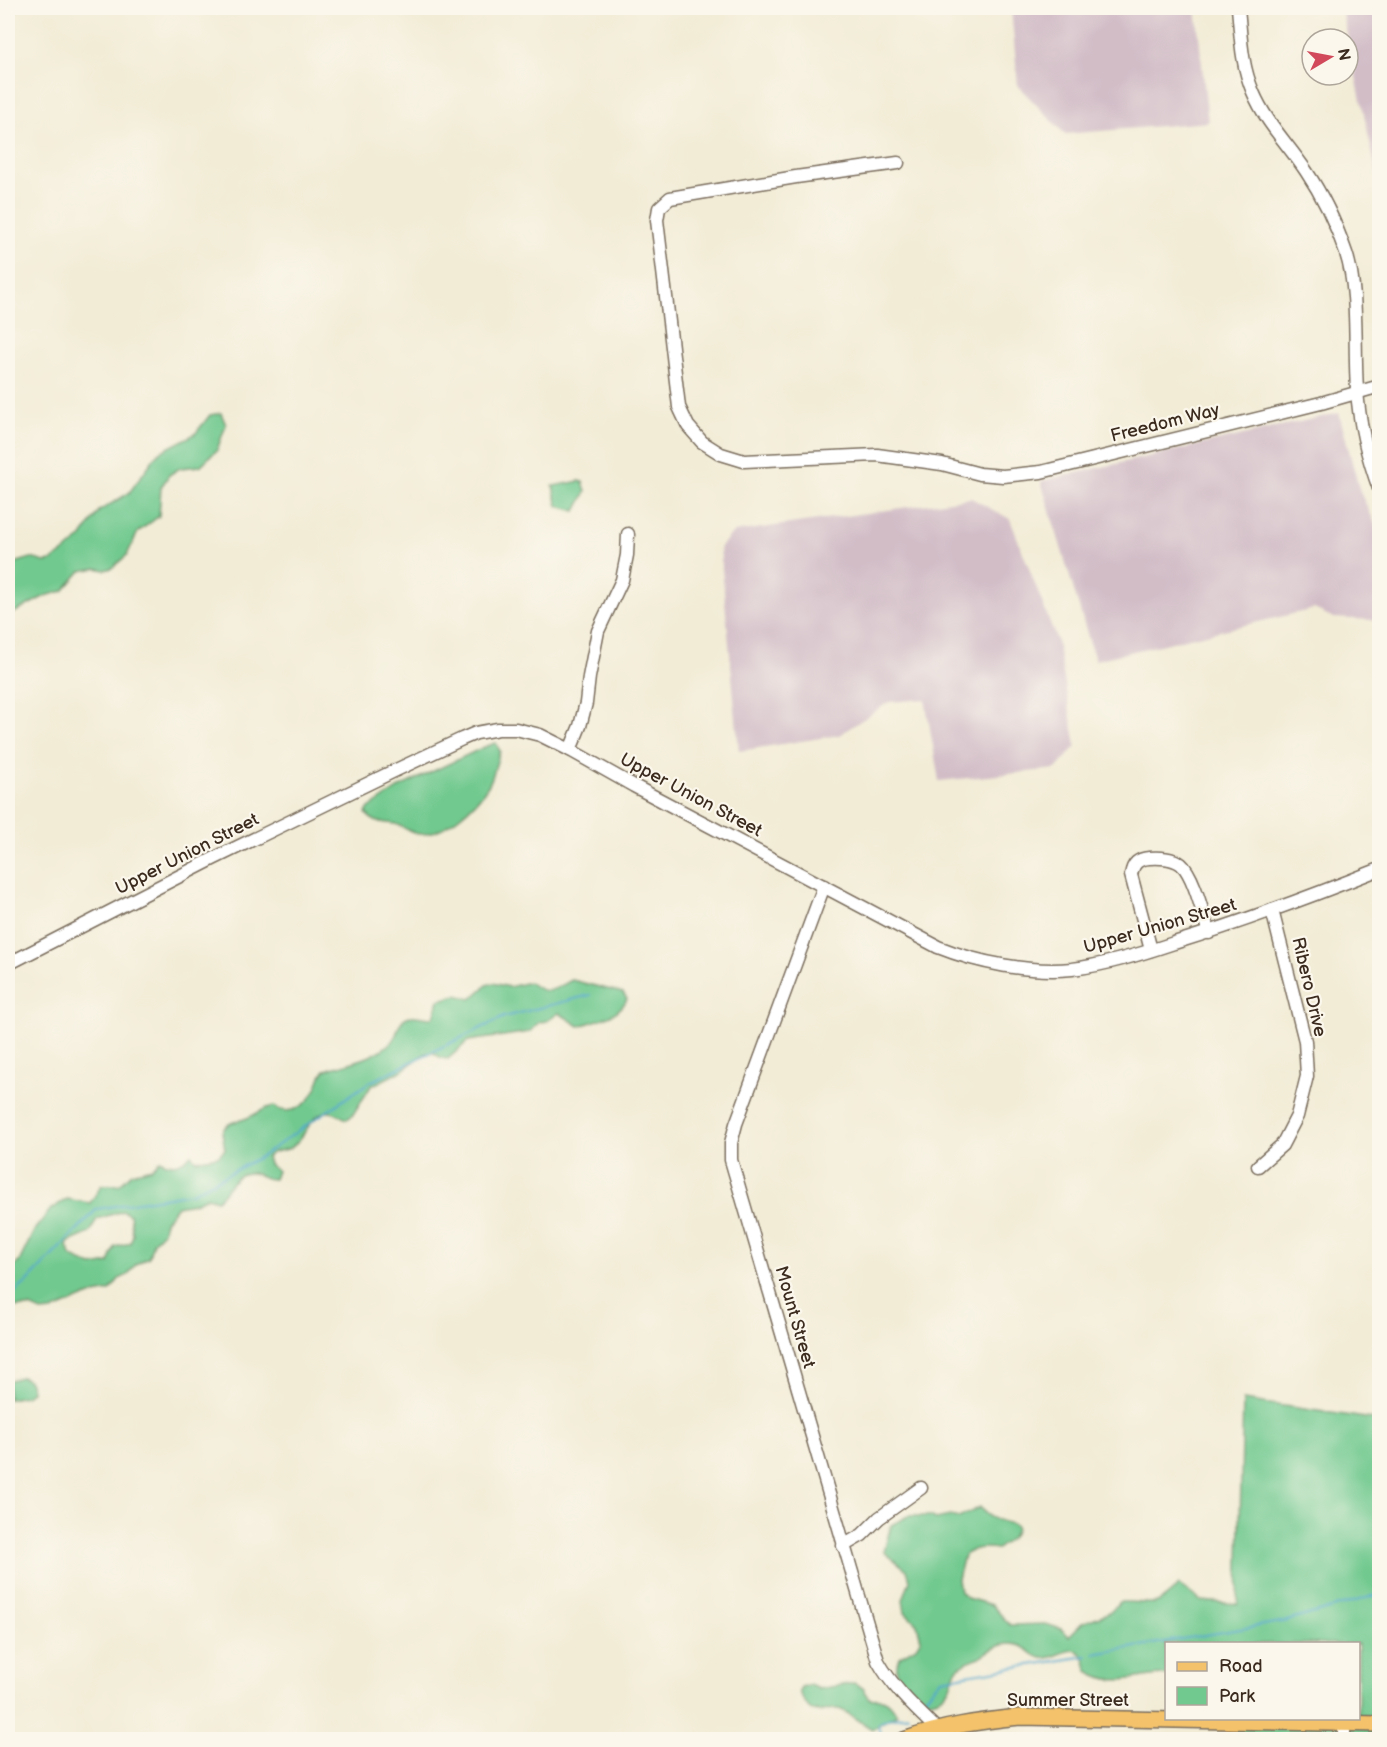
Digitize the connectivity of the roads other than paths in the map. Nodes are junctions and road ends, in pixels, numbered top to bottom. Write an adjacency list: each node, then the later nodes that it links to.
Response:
1 (1238, 8): 4 (street)
2 (898, 163): 4 (street, Freedom Way)
3 (1380, 386): 4 (street, Freedom Way)
4 (1357, 392): 5 (street)
5 (1380, 491)
6 (628, 534): 7 (street)
7 (570, 750): 9 (street, Upper Union Street); 13 (street, Upper Union Street)
8 (1380, 869): 10 (street, Upper Union Street)
9 (824, 886): 12 (street, Upper Union Street); 16 (street, Mount Street)
10 (1272, 910): 11 (street, Upper Union Street); 14 (street, Ribero Drive)
11 (1209, 933): 12 (street, Upper Union Street); 12 (street)
12 (1151, 950)
13 (8, 964)
14 (1258, 1166)
15 (921, 1488): 16 (street)
16 (843, 1546): 21 (street, Mount Street)
17 (1165, 1719): 21 (main road, Summer Street)
18 (1217, 1720): 19 (main road, Summer Street)
19 (1344, 1723): 20 (main road, Summer Street); 23 (street)
20 (1380, 1724)
21 (942, 1734): 22 (main road, Summer Street)
22 (904, 1740)
23 (1344, 1740)

